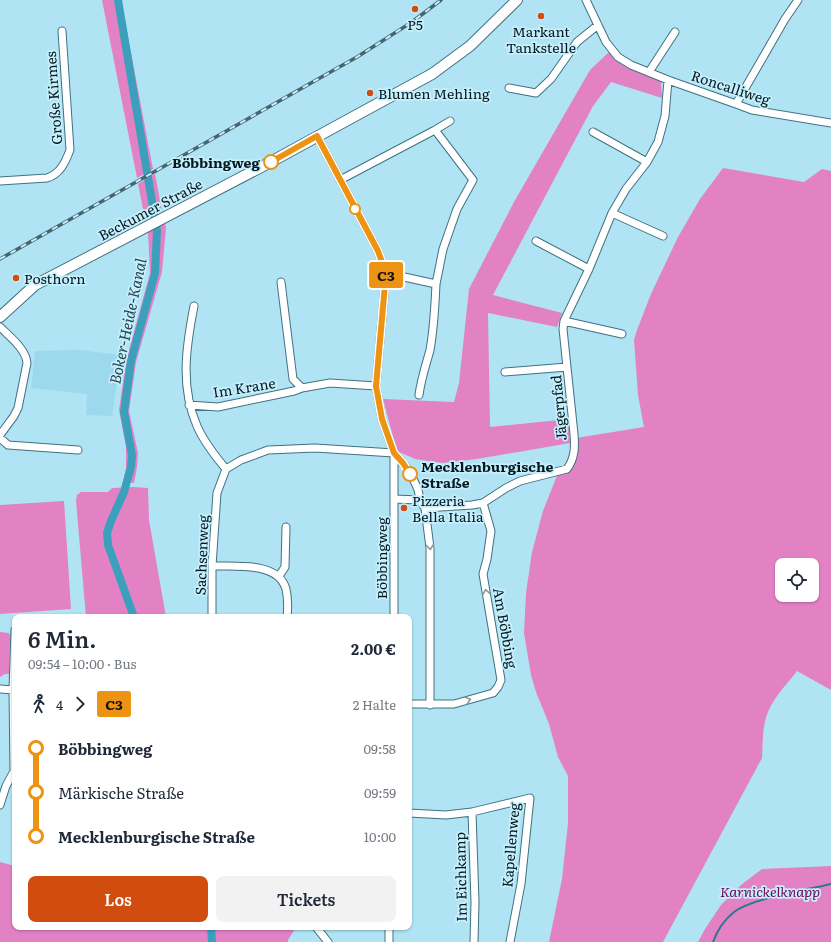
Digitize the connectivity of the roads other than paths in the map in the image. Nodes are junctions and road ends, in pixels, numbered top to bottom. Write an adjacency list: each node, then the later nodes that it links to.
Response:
1 (517, 0): 15 (main road, Beckumer Straße)
2 (586, 0): 4 (street, Roncalliweg)
3 (798, 0): 10 (street)
4 (598, 25): 7 (street, Roncalliweg); 9 (street)
5 (62, 30): 18 (street, Große Kirmes)
6 (675, 32): 7 (street)
7 (649, 72): 8 (street, Roncalliweg)
8 (668, 80): 10 (street, Roncalliweg); 16 (street, Jägerpfad)
9 (509, 88)
10 (736, 104): 12 (street, Roncalliweg)
11 (450, 121): 13 (street)
12 (831, 123)
13 (435, 130): 17 (street); 25 (street)
14 (594, 132): 16 (street)
15 (317, 136): 17 (street, Böbbingweg); 27 (main road, Beckumer Straße)
16 (647, 162): 19 (street, Jägerpfad)
17 (340, 180): 23 (street, Böbbingweg)
18 (0, 182)
19 (612, 213): 20 (street); 22 (street, Jägerpfad)
20 (664, 236)
21 (536, 241): 22 (street)
22 (589, 269): 28 (street, Jägerpfad)
23 (386, 273): 25 (street); 33 (street, Böbbingweg)
24 (280, 282): 34 (street, Im Krane)
25 (436, 284): 35 (street)
26 (194, 306): 36 (street)
27 (0, 317)
28 (564, 321): 30 (street); 31 (street, Jägerpfad)
29 (0, 327): 37 (street)
30 (622, 334)
31 (567, 367): 32 (street, Jägerpfad); 43 (street, Jägerpfad)
32 (505, 372)
33 (376, 386): 34 (street, Im Krane); 39 (street, Böbbingweg)
34 (302, 388): 36 (street, Im Krane)
35 (419, 395)
36 (189, 405): 40 (street)
37 (0, 437): 38 (street)
38 (78, 450)
39 (394, 453): 40 (street); 41 (street, Böbbingweg); 42 (street, Böbbingweg)
40 (226, 469): 46 (street, Sachsenweg)
41 (394, 499): 42 (street, Böbbingweg); 50 (street, Böbbingweg)
42 (420, 500): 44 (street)
43 (483, 502): 44 (street); 54 (street, Am Böbbing, one-way to 43)
44 (426, 508): 54 (street, one-way to 54)
45 (286, 527): 47 (street)
46 (212, 566): 47 (street); 48 (street, Sachsenweg)
47 (279, 576): 49 (street)
48 (212, 614)
49 (287, 614)
50 (394, 614)
51 (0, 689): 52 (street)
52 (12, 690)
53 (412, 704): 54 (street, Am Böbbing)
54 (430, 704)
55 (12, 775): 56 (street)
56 (0, 805)
57 (472, 812): 58 (street, Kapellenweg); 63 (street, Im Eichkamp); 64 (street, Kapellenweg)
58 (412, 813)
59 (318, 930): 61 (street)
60 (389, 930): 62 (street)
61 (328, 942)
62 (389, 942)
63 (474, 942)
64 (510, 942)

